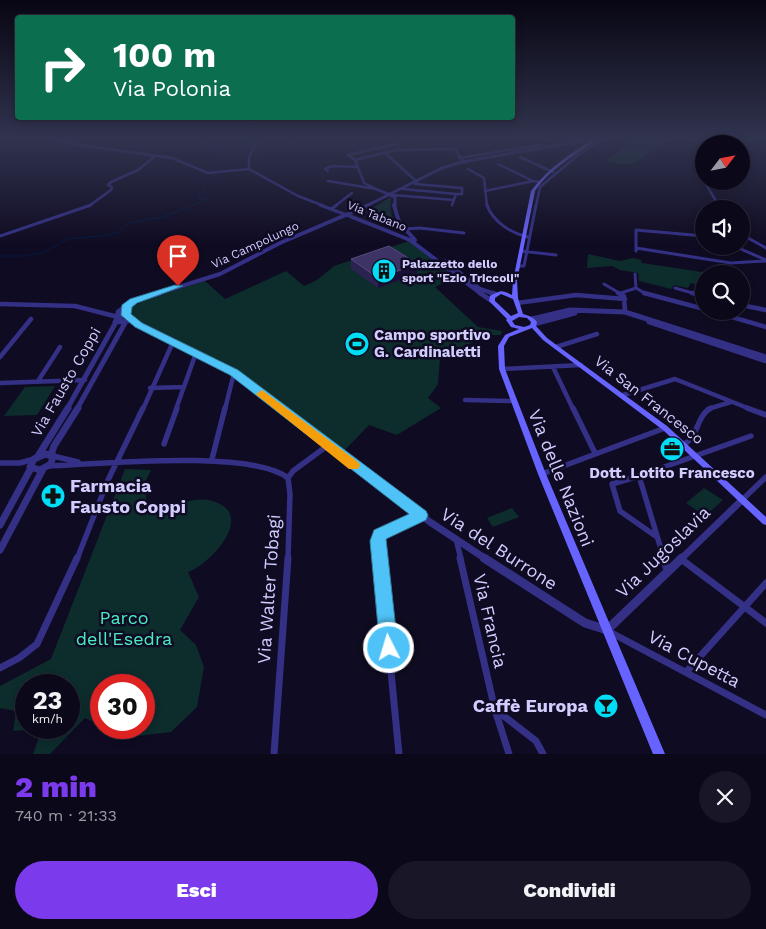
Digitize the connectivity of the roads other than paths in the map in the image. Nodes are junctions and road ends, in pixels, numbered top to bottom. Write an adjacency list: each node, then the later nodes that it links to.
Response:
1 (131, 173): 27 (street)
2 (256, 173): 22 (street, Via Tabano)
3 (360, 173): 14 (street)
4 (406, 173): 12 (street)
5 (437, 173): 12 (street)
6 (474, 173): 16 (street)
7 (517, 173): 11 (street)
8 (551, 173): 13 (main road)
9 (555, 173): 29 (street)
10 (328, 181): 14 (street)
11 (533, 181): 13 (street); 16 (street)
12 (415, 182): 15 (street); 18 (street); 19 (street)
13 (540, 182): 28 (main road)
14 (376, 189): 18 (street)
15 (403, 189): 18 (street); 19 (street)
16 (485, 191): 28 (street)
17 (352, 193): 22 (street)
18 (390, 194): 20 (street); 23 (street, Via Campolungo); 24 (street)
19 (456, 194): 20 (street)
20 (454, 200): 21 (street)
21 (452, 205)
22 (331, 209): 23 (street, Via Tabano)
23 (350, 216): 48 (street, Via Tabano); 50 (street, Via Campolungo)
24 (404, 229): 25 (street, Via Tabano); 43 (street, Via Tabano)
25 (464, 233)
26 (695, 235): 36 (street)
27 (0, 236)
28 (524, 236): 29 (street); 32 (main road)
29 (529, 237): 33 (street)
30 (750, 242): 31 (street)
31 (766, 248)
32 (521, 251): 33 (street); 37 (main road)
33 (527, 251): 35 (street); 37 (street)
34 (750, 254): 36 (street)
35 (556, 255)
36 (766, 261)
37 (518, 266): 39 (main road)
38 (635, 274): 41 (street)
39 (514, 281): 43 (main road); 47 (main road)
40 (604, 284): 44 (street)
41 (636, 288): 44 (street); 51 (street)
42 (675, 288): 45 (street)
43 (498, 293): 47 (main road); 48 (main road)
44 (621, 293): 46 (street)
45 (695, 294)
46 (625, 299): 47 (street); 54 (street)
47 (516, 300): 55 (main road)
48 (492, 301): 56 (main road)
49 (0, 304): 59 (street)
50 (127, 305): 58 (street); 59 (street, Via Campolungo)
51 (695, 307)
52 (750, 307): 53 (street)
53 (766, 310)
54 (625, 312): 61 (street); 69 (street)
55 (521, 315): 56 (main road); 61 (main road)
56 (510, 318): 61 (main road)
57 (31, 319): 68 (street)
58 (127, 319): 59 (street); 64 (street, Via del Burrone); 92 (street, Via Fausto Coppi)
59 (117, 320): 75 (street, Via Fausto Coppi)
60 (742, 320): 62 (street)
61 (530, 325): 66 (main road, Via San Francesco); 70 (street); 73 (main road, Via delle Nazioni)
62 (766, 327)
63 (597, 334): 66 (street)
64 (173, 342): 67 (street, Via del Burrone); 79 (street)
65 (60, 347): 76 (street)
66 (556, 347): 71 (main road, Via San Francesco)
67 (196, 353): 74 (street, Via del Burrone); 78 (street)
68 (0, 357)
69 (766, 357)
70 (766, 361)
71 (582, 365): 72 (street); 80 (main road, Via San Francesco)
72 (553, 367): 73 (street); 90 (street)
73 (502, 369): 82 (main road, Via delle Nazioni)
74 (234, 372): 89 (street, Via del Burrone); 94 (street)
75 (85, 380): 76 (street); 93 (street, Via Fausto Coppi)
76 (38, 381): 77 (street)
77 (0, 382)
78 (184, 387): 79 (street); 87 (street)
79 (150, 388): 98 (street)
80 (622, 395): 83 (street); 85 (main road, Via San Francesco)
81 (465, 400): 82 (street)
82 (514, 401): 101 (main road, Via delle Nazioni)
83 (733, 402): 84 (street); 88 (street)
84 (766, 415)
85 (666, 428): 88 (main road, Via San Francesco); 90 (street)
86 (751, 436): 91 (street)
87 (164, 444)
88 (685, 444): 91 (main road, Via San Francesco)
89 (328, 446): 104 (street); 106 (street, Via del Burrone)
90 (595, 453): 101 (street)
91 (696, 455): 102 (street); 105 (main road, Via San Francesco)
92 (52, 456): 93 (street, Via Fausto Coppi); 97 (street); 100 (street, Via Fausto Coppi)
93 (36, 457): 95 (street); 99 (street, Via Fausto Coppi)
94 (212, 460): 98 (street); 104 (street)
95 (20, 462): 96 (street); 99 (street)
96 (0, 463)
97 (84, 464): 98 (street); 100 (street)
98 (118, 464): 118 (street)
99 (30, 467): 100 (street); 108 (street, Via Fausto Coppi)
100 (46, 467): 111 (street, Via Fausto Coppi)
101 (542, 474): 117 (main road, Via delle Nazioni)
102 (639, 476): 109 (street); 109 (street)
103 (766, 477): 105 (street)
104 (288, 478): 122 (street, Via Walter Tobagi)
105 (743, 500): 107 (main road, Via San Francesco); 112 (street, Via Jugoslavia)
106 (421, 515): 110 (street, Via del Burrone); 123 (street)
107 (766, 522)
108 (0, 525)
109 (657, 537): 113 (street)
110 (456, 539): 117 (street, Via del Burrone); 120 (street, Via Francia)
111 (0, 550)
112 (680, 558): 113 (street, Via Jugoslavia); 115 (street)
113 (667, 570): 117 (street, Via Jugoslavia)
114 (766, 583): 115 (street)
115 (744, 606): 116 (street); 119 (street)
116 (766, 623)
117 (607, 630): 119 (street, Via Cupetta); 126 (main road, Via delle Nazioni)
118 (0, 668)
119 (686, 671): 121 (street, Via Cupetta)
120 (495, 710): 124 (street, Via Francia); 125 (street)
121 (766, 715)
122 (274, 754)
123 (399, 754)
124 (508, 754)
125 (543, 754)
126 (660, 754)

